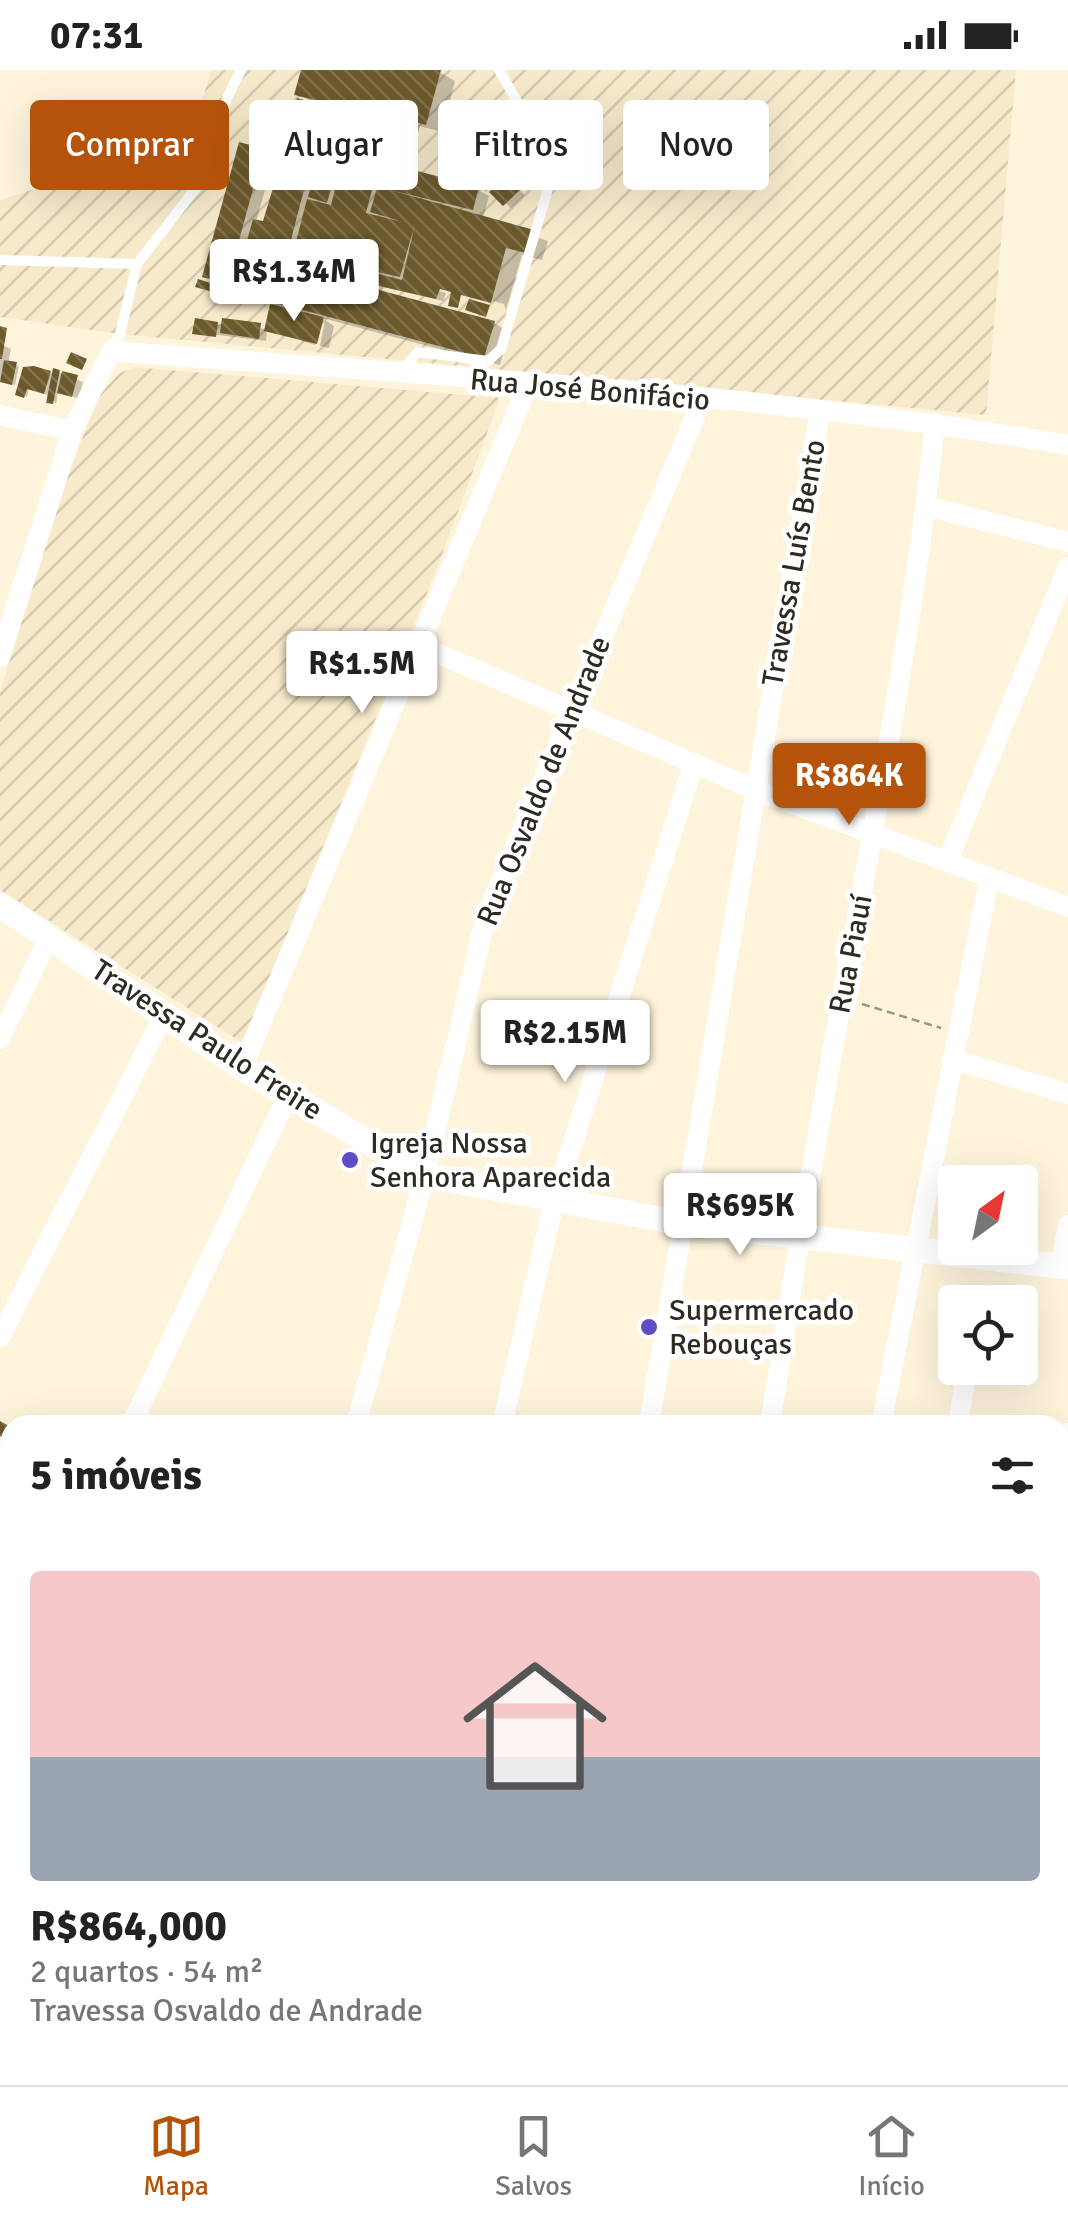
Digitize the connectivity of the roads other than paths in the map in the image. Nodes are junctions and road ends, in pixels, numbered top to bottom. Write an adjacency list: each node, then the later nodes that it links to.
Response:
1 (241, 70): 4 (lane)
2 (498, 70): 6 (lane)
3 (0, 260): 4 (lane)
4 (137, 264): 5 (lane)
5 (111, 350): 6 (street, Rua José Bonifácio); 12 (street)
6 (400, 372): 7 (street, Rua José Bonifácio)
7 (529, 382): 8 (street, Rua José Bonifácio); 18 (street)
8 (702, 400): 9 (street, Rua José Bonifácio); 20 (street, Rua Osvaldo de Andrade)
9 (820, 411): 11 (street, Rua José Bonifácio); 22 (street, Travessa Luís Bento)
10 (0, 415): 12 (street)
11 (935, 422): 13 (street, Rua José Bonifácio); 14 (street, Rua Piauí)
12 (72, 431): 17 (street)
13 (1068, 446)
14 (926, 506): 15 (street); 23 (street, Rua Piauí)
15 (1068, 542)
16 (1066, 578): 24 (street)
17 (4, 633): 19 (street)
18 (418, 644): 20 (street); 32 (street)
19 (0, 657)
20 (570, 711): 21 (street); 35 (street, Rua Osvaldo de Andrade)
21 (694, 764): 22 (street); 36 (street)
22 (756, 790): 23 (street); 37 (street, Travessa Luís Bento)
23 (873, 834): 24 (street); 39 (street, Rua Piauí)
24 (947, 862): 25 (street)
25 (989, 879): 27 (street); 31 (street)
26 (0, 905): 28 (street, Travessa Paulo Freire)
27 (1068, 906)
28 (49, 937): 29 (street, Travessa Paulo Freire); 30 (street)
29 (164, 1013): 32 (street, Travessa Paulo Freire); 42 (street)
30 (0, 1039)
31 (952, 1059): 33 (street); 40 (street)
32 (242, 1068): 34 (street, Travessa Paulo Freire)
33 (1068, 1094)
34 (288, 1096): 35 (street, Travessa Paulo Freire); 44 (street)
35 (425, 1176): 36 (street, Travessa Paulo Freire); 45 (street, Rua Osvaldo de Andrade)
36 (554, 1202): 37 (street, Travessa Paulo Freire); 46 (street)
37 (681, 1223): 39 (street, Travessa Paulo Freire); 47 (street, Travessa Luís Bento)
38 (1068, 1225): 41 (street)
39 (799, 1238): 40 (street, Travessa Paulo Freire); 48 (street, Rua Piauí)
40 (917, 1252): 41 (street, Travessa Paulo Freire); 49 (street)
41 (1064, 1266)
42 (0, 1337)
43 (964, 1385): 50 (street)
44 (137, 1415)
45 (359, 1415)
46 (504, 1415)
47 (651, 1415)
48 (772, 1415)
49 (883, 1415)
50 (959, 1415)

